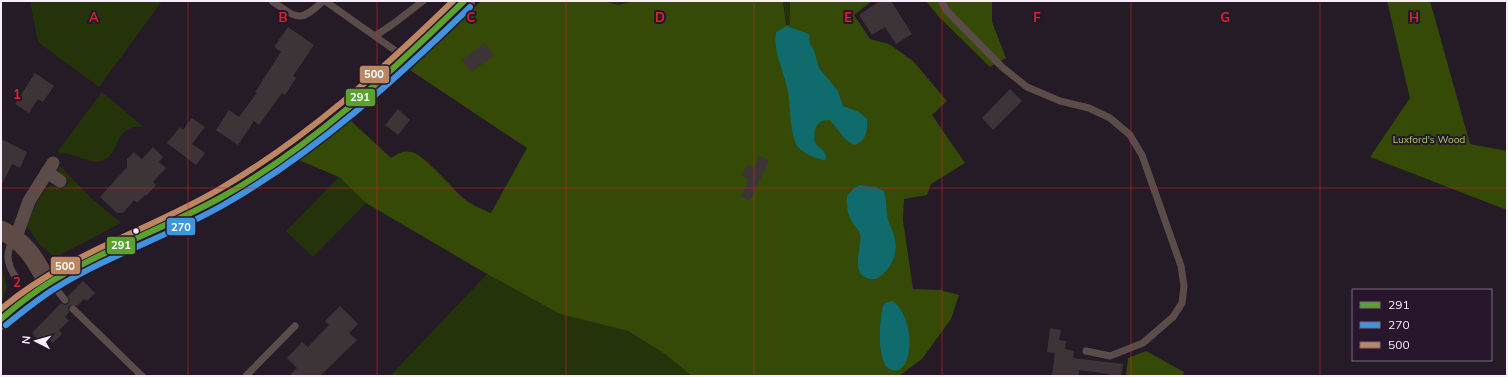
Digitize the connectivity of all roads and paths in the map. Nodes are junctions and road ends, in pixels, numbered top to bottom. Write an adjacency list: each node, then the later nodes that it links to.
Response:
1 (272, 1): 2 (lane)
2 (324, 1): 6 (lane)
3 (423, 1): 6 (lane)
4 (464, 1): 7 (highway)
5 (941, 1): 16 (lane)
6 (376, 36): 7 (lane)
7 (406, 58): 11 (highway)
8 (60, 180): 9 (street)
9 (8, 233): 10 (lane); 11 (street)
10 (17, 279)
11 (48, 282): 12 (lane); 14 (highway)
12 (65, 300)
13 (73, 309): 17 (lane)
14 (1, 319)
15 (295, 326): 18 (lane)
16 (1086, 351)
17 (142, 376)
18 (246, 376)

